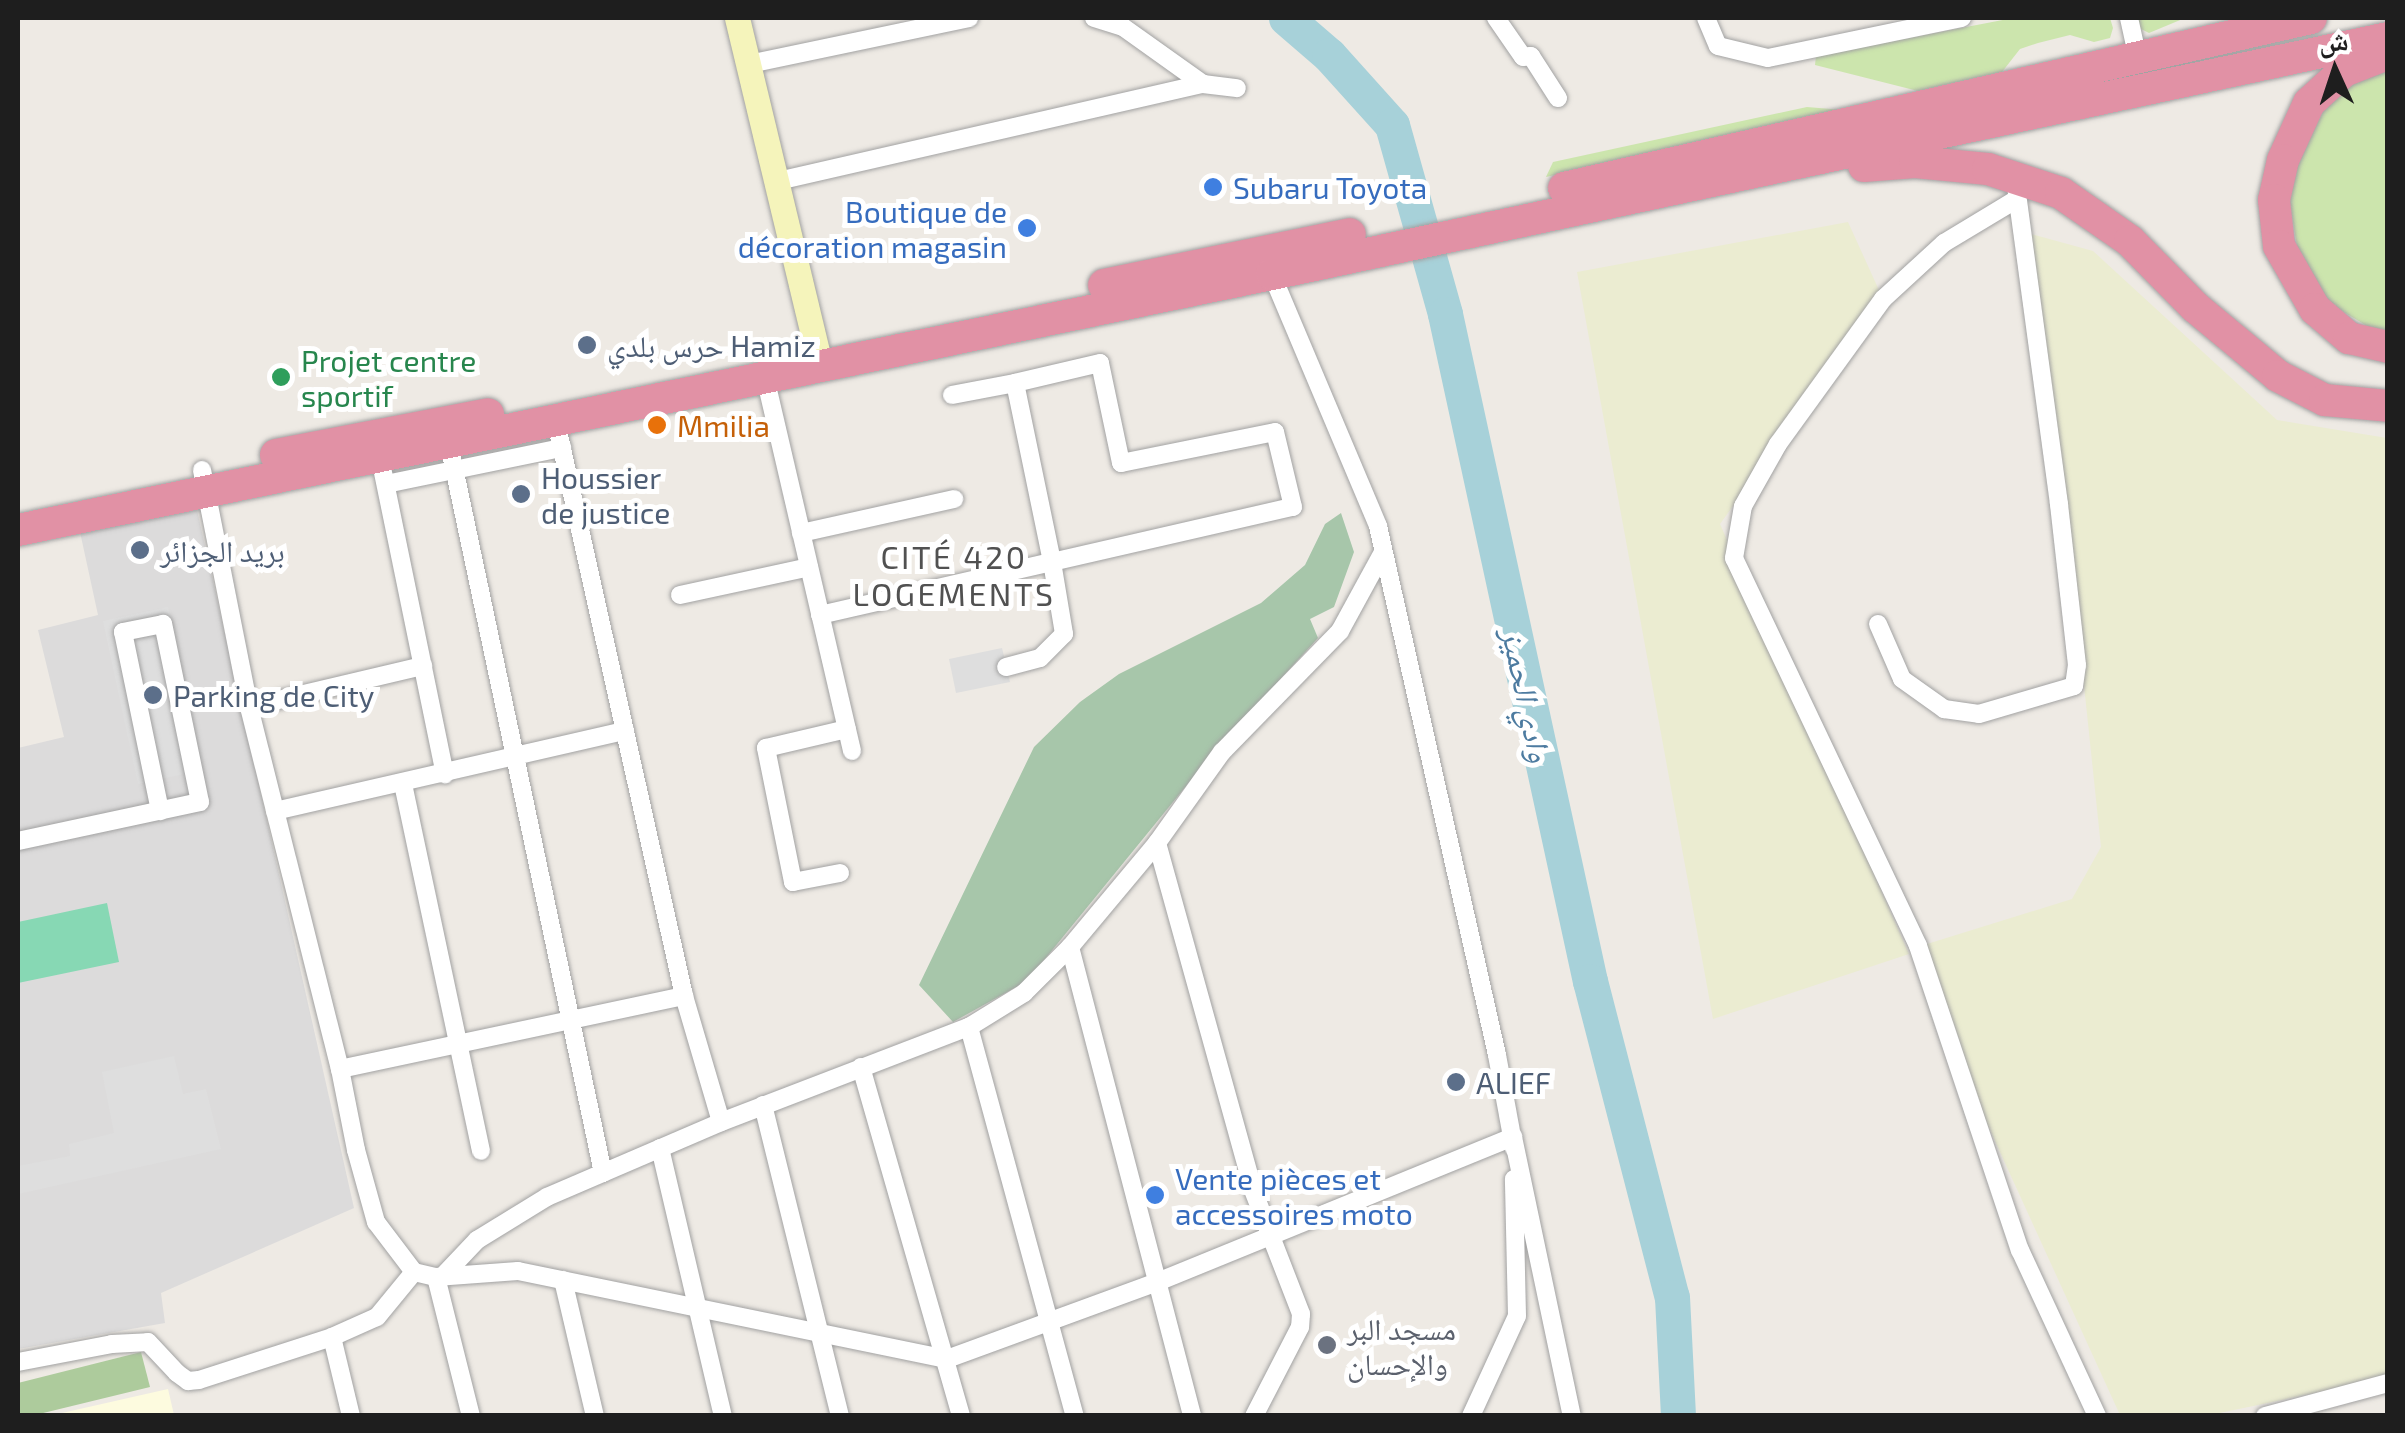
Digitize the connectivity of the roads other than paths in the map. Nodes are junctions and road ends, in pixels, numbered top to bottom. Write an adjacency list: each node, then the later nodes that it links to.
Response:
1 (738, 18): 13 (street)
2 (969, 18): 13 (street)
3 (1094, 18): 14 (street)
4 (1496, 18): 16 (street)
5 (1706, 18): 6 (street)
6 (1962, 18)
7 (2129, 18): 12 (street)
8 (2223, 18): 12 (highway)
9 (2311, 18): 12 (highway)
10 (2388, 38): 17 (highway)
11 (2388, 54): 22 (highway)
12 (2138, 59): 20 (highway)
13 (749, 64): 18 (street)
14 (1202, 84): 15 (street); 18 (street)
15 (1237, 88)
16 (1558, 98)
17 (1744, 174): 19 (highway); 20 (highway)
18 (778, 182): 23 (street)
19 (2016, 188): 27 (highway); 41 (street); 92 (street)
20 (1530, 207): 21 (highway)
21 (1268, 262): 23 (highway); 36 (street)
22 (2388, 348)
23 (818, 356): 24 (highway); 31 (highway)
24 (765, 377): 28 (highway); 35 (street)
25 (1015, 383): 26 (street); 37 (street); 37 (street)
26 (952, 395)
27 (2388, 406)
28 (559, 435): 29 (highway); 46 (street)
29 (451, 457): 30 (highway); 48 (street)
30 (383, 471): 31 (highway); 42 (street)
31 (205, 481): 33 (highway); 34 (highway); 44 (street)
32 (954, 499): 35 (street)
33 (18, 509)
34 (18, 530)
35 (802, 533): 38 (street)
36 (1382, 554): 54 (street); 65 (street)
37 (1052, 562): 40 (street); 43 (street)
38 (809, 568): 39 (street); 40 (street)
39 (680, 595)
40 (820, 614): 45 (street)
41 (1878, 624)
42 (423, 666): 44 (street); 49 (street)
43 (1006, 666)
44 (249, 707): 52 (street)
45 (847, 729): 47 (street); 55 (street)
46 (624, 731): 48 (street); 57 (street)
47 (852, 751)
48 (514, 758): 49 (street); 58 (street)
49 (444, 774): 50 (street)
50 (403, 784): 52 (street); 60 (street)
51 (160, 811): 51 (street); 53 (street)
52 (275, 812): 62 (street)
53 (18, 842)
54 (1156, 843): 56 (street); 69 (street)
55 (840, 873)
56 (1070, 947): 59 (street); 73 (street)
57 (684, 996): 58 (street); 64 (street)
58 (568, 1020): 60 (street); 68 (street)
59 (969, 1026): 61 (street); 75 (street)
60 (456, 1046): 62 (street); 67 (street)
61 (862, 1067): 63 (street); 78 (street)
62 (340, 1069): 70 (street)
63 (763, 1105): 64 (street); 76 (street)
64 (721, 1122): 66 (street)
65 (1514, 1137): 69 (street); 90 (street); 91 (street)
66 (660, 1148): 68 (street); 74 (street)
67 (481, 1151)
68 (603, 1173): 71 (street)
69 (1270, 1236): 73 (street); 89 (street)
70 (414, 1272): 71 (street); 77 (street)
71 (439, 1277): 72 (street); 82 (street)
72 (564, 1280): 74 (street); 83 (street)
73 (1154, 1282): 75 (street); 88 (street)
74 (697, 1307): 76 (street); 84 (street)
75 (1049, 1322): 78 (street); 87 (street)
76 (819, 1332): 78 (street); 85 (street)
77 (332, 1338): 79 (street); 81 (street)
78 (947, 1359): 86 (street)
79 (18, 1362)
80 (2388, 1383): 93 (street)
81 (352, 1416)
82 (471, 1416)
83 (596, 1416)
84 (724, 1416)
85 (840, 1416)
86 (960, 1416)
87 (1074, 1416)
88 (1192, 1416)
89 (1254, 1416)
90 (1471, 1416)
91 (1572, 1416)
92 (2097, 1416)
93 (2265, 1416)

